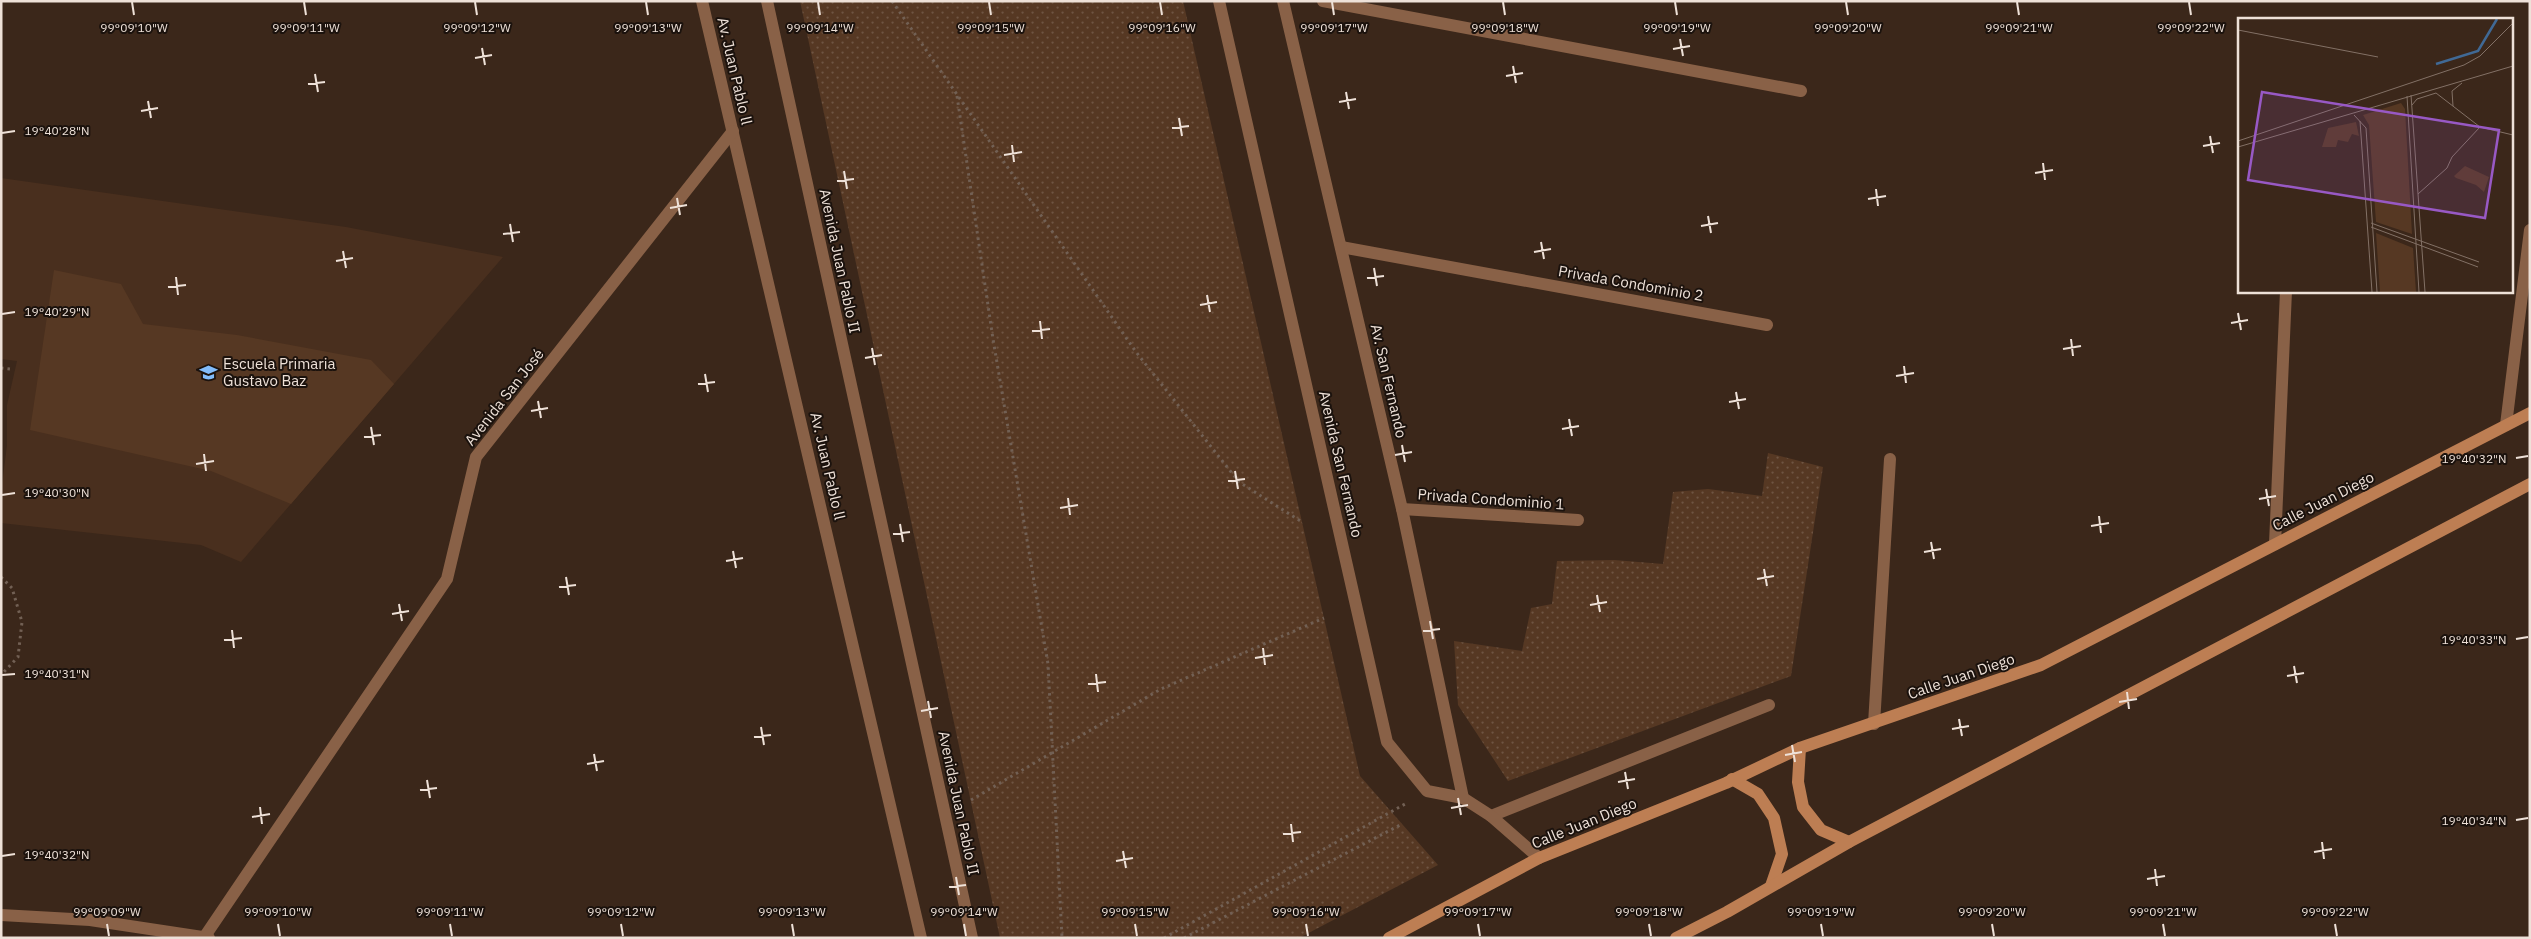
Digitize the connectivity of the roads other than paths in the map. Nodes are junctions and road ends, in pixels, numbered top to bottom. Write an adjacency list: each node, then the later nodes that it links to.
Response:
1 (702, 1): 7 (street, Av. Juan Pablo ll)
2 (766, 1): 31 (street, Avenida Juan Pablo II)
3 (1219, 1): 23 (street, Avenida San Fernando)
4 (1283, 1): 9 (street, Av. San Fernando)
5 (1323, 1): 6 (street)
6 (1801, 91)
7 (733, 131): 29 (street, Avenida San José); 30 (street, Av. Juan Pablo ll)
8 (2530, 230): 13 (street)
9 (1341, 247): 11 (street, Privada Condominio 2); 16 (street, Av. San Fernando)
10 (2286, 292): 18 (street)
11 (1767, 324)
12 (2530, 413): 13 (main road, Calle Juan Diego)
13 (2506, 425): 18 (main road, Calle Juan Diego)
14 (1890, 460): 20 (street)
15 (2530, 484): 25 (main road)
16 (1402, 509): 17 (street, Privada Condominio 1); 23 (street, Av. San Fernando)
17 (1578, 520)
18 (2275, 544): 20 (main road, Calle Juan Diego)
19 (1769, 704): 24 (street)
20 (1874, 724): 21 (main road, Calle Juan Diego)
21 (1800, 748): 22 (main road, Calle Juan Diego); 25 (main road)
22 (1732, 779): 26 (main road, Calle Juan Diego); 27 (main road)
23 (1463, 798): 24 (street)
24 (1491, 816): 26 (street)
25 (1849, 842): 27 (main road)
26 (1539, 858): 32 (main road, Calle Juan Diego)
27 (1771, 886): 33 (main road)
28 (1, 915): 29 (street)
29 (207, 937)
30 (921, 938)
31 (972, 938)
32 (1389, 938)
33 (1676, 938)

